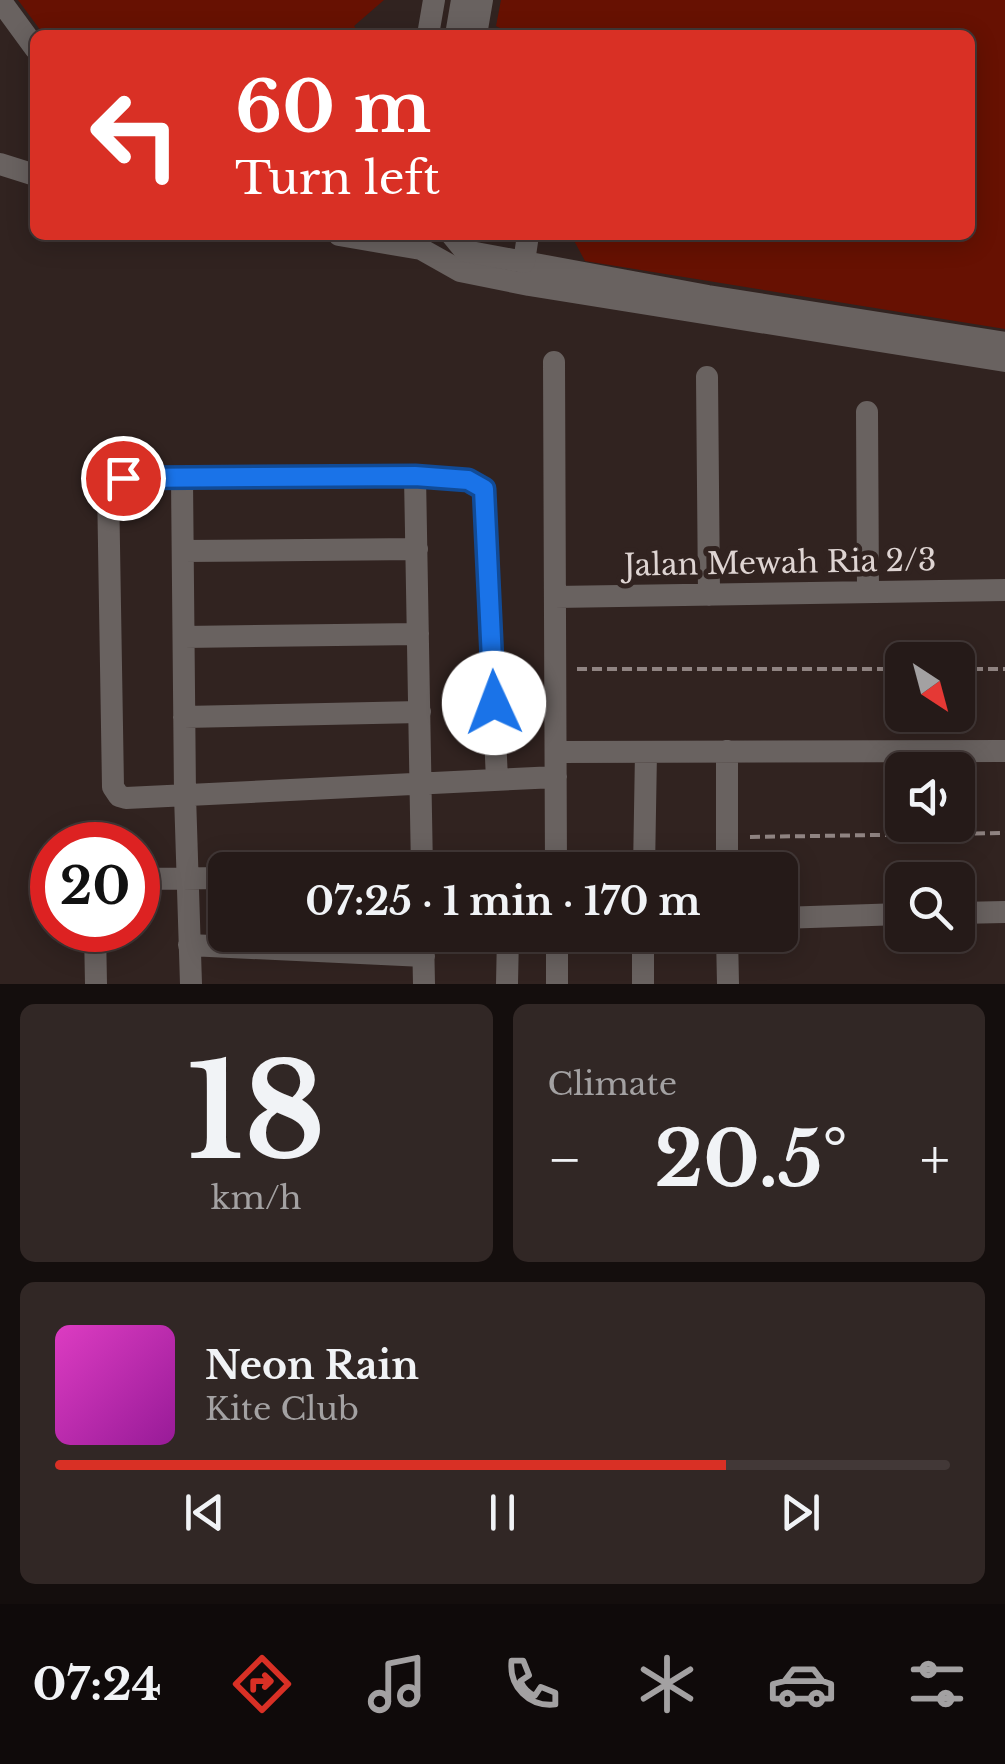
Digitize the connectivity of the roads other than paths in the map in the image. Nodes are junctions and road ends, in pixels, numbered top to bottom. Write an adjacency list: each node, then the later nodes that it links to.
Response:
1 (0, 0): 8 (street)
2 (434, 0): 5 (street)
3 (462, 0): 6 (street)
4 (482, 0): 7 (street)
5 (429, 30)
6 (457, 30)
7 (477, 30)
8 (30, 41)
9 (2, 165): 10 (street)
10 (30, 173)
11 (396, 240): 15 (street)
12 (456, 240): 16 (street, bridge)
13 (519, 240): 16 (street)
14 (527, 240): 16 (street, bridge)
15 (422, 242): 16 (street)
16 (518, 272): 17 (street); 19 (street)
17 (1005, 343)
18 (554, 362): 29 (street)
19 (1005, 362)
20 (706, 377): 28 (street)
21 (867, 412): 27 (street)
22 (415, 476): 23 (street); 24 (street); 39 (street)
23 (182, 480): 25 (street); 41 (street)
24 (417, 549): 25 (street); 30 (street)
25 (183, 552): 31 (street)
26 (1005, 590): 27 (street, Jalan Mewah Ria 2/3)
27 (868, 592): 28 (street, Jalan Mewah Ria 2/3)
28 (709, 595): 29 (street, Jalan Mewah Ria 2/3)
29 (555, 597): 35 (street)
30 (418, 634): 31 (street); 32 (street)
31 (184, 637): 33 (street)
32 (420, 712): 33 (street); 40 (street)
33 (184, 717): 41 (street)
34 (1005, 751): 37 (street)
35 (556, 752): 36 (street); 38 (street)
36 (646, 752): 37 (street); 44 (street)
37 (727, 752): 45 (street)
38 (556, 777): 39 (street); 43 (street)
39 (497, 780): 40 (street)
40 (421, 782): 41 (street); 42 (street)
41 (185, 794): 46 (street)
42 (422, 852)
43 (556, 852)
44 (644, 852)
45 (727, 852)
46 (186, 877): 47 (street); 48 (street); 53 (street)
47 (160, 878)
48 (208, 878)
49 (1005, 912): 50 (street)
50 (975, 913)
51 (885, 915): 52 (street)
52 (798, 917)
53 (189, 945): 54 (street); 62 (street)
54 (208, 945)
55 (95, 952): 61 (street)
56 (423, 952): 63 (street)
57 (508, 952): 64 (street)
58 (556, 952): 65 (street)
59 (643, 952): 66 (street)
60 (728, 952): 67 (street)
61 (96, 984)
62 (191, 984)
63 (424, 984)
64 (507, 984)
65 (557, 984)
66 (643, 984)
67 (728, 984)

